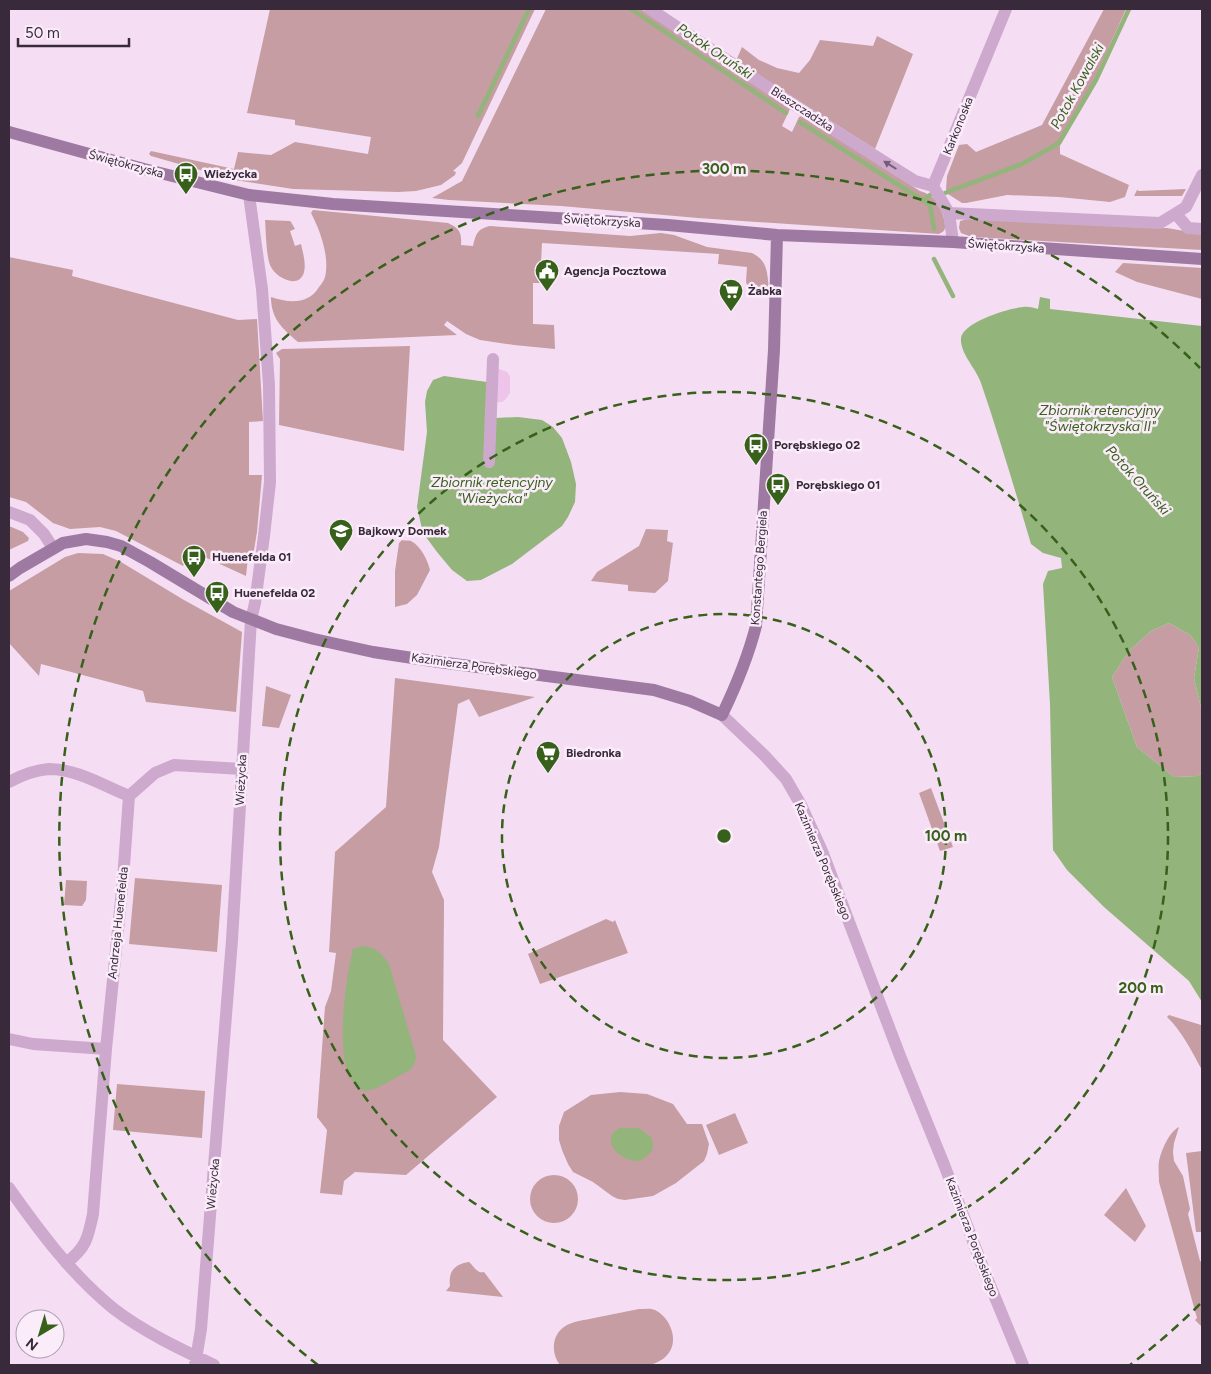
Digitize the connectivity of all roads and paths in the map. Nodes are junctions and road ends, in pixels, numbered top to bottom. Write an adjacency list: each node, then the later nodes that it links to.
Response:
1 (650, 9): 5 (street, Bieszczadzka, one-way to 1)
2 (1006, 9): 5 (street, Karkonoska)
3 (9, 132): 6 (street, Świętokrzyska)
4 (1202, 175): 8 (street)
5 (933, 186): 7 (street)
6 (249, 195): 10 (street, Świętokrzyska); 18 (street, Wieżycka)
7 (950, 212): 8 (street); 11 (street)
8 (1176, 214): 9 (street)
9 (1202, 229)
10 (777, 235): 11 (street, Świętokrzyska); 19 (street, Konstantego Bergiela)
11 (953, 242): 12 (street, Świętokrzyska)
12 (1202, 259)
13 (493, 359): 14 (street)
14 (489, 462)
15 (9, 512): 16 (street)
16 (53, 548): 17 (street, Kazimierza Porębskiego); 18 (street, Kazimierza Porębskiego)
17 (9, 576)
18 (251, 620): 19 (street, Kazimierza Porębskiego); 20 (street, Wieżycka)
19 (722, 715): 29 (street, Kazimierza Porębskiego)
20 (242, 769): 22 (street); 27 (street, Wieżycka)
21 (9, 782): 22 (street)
22 (129, 796): 24 (street, Andrzeja Huenefelda)
23 (9, 1039): 24 (street)
24 (106, 1049): 26 (street, Andrzeja Huenefelda)
25 (9, 1188): 26 (street)
26 (66, 1263): 27 (street)
27 (196, 1361): 28 (street)
28 (214, 1365)
29 (1023, 1365)

